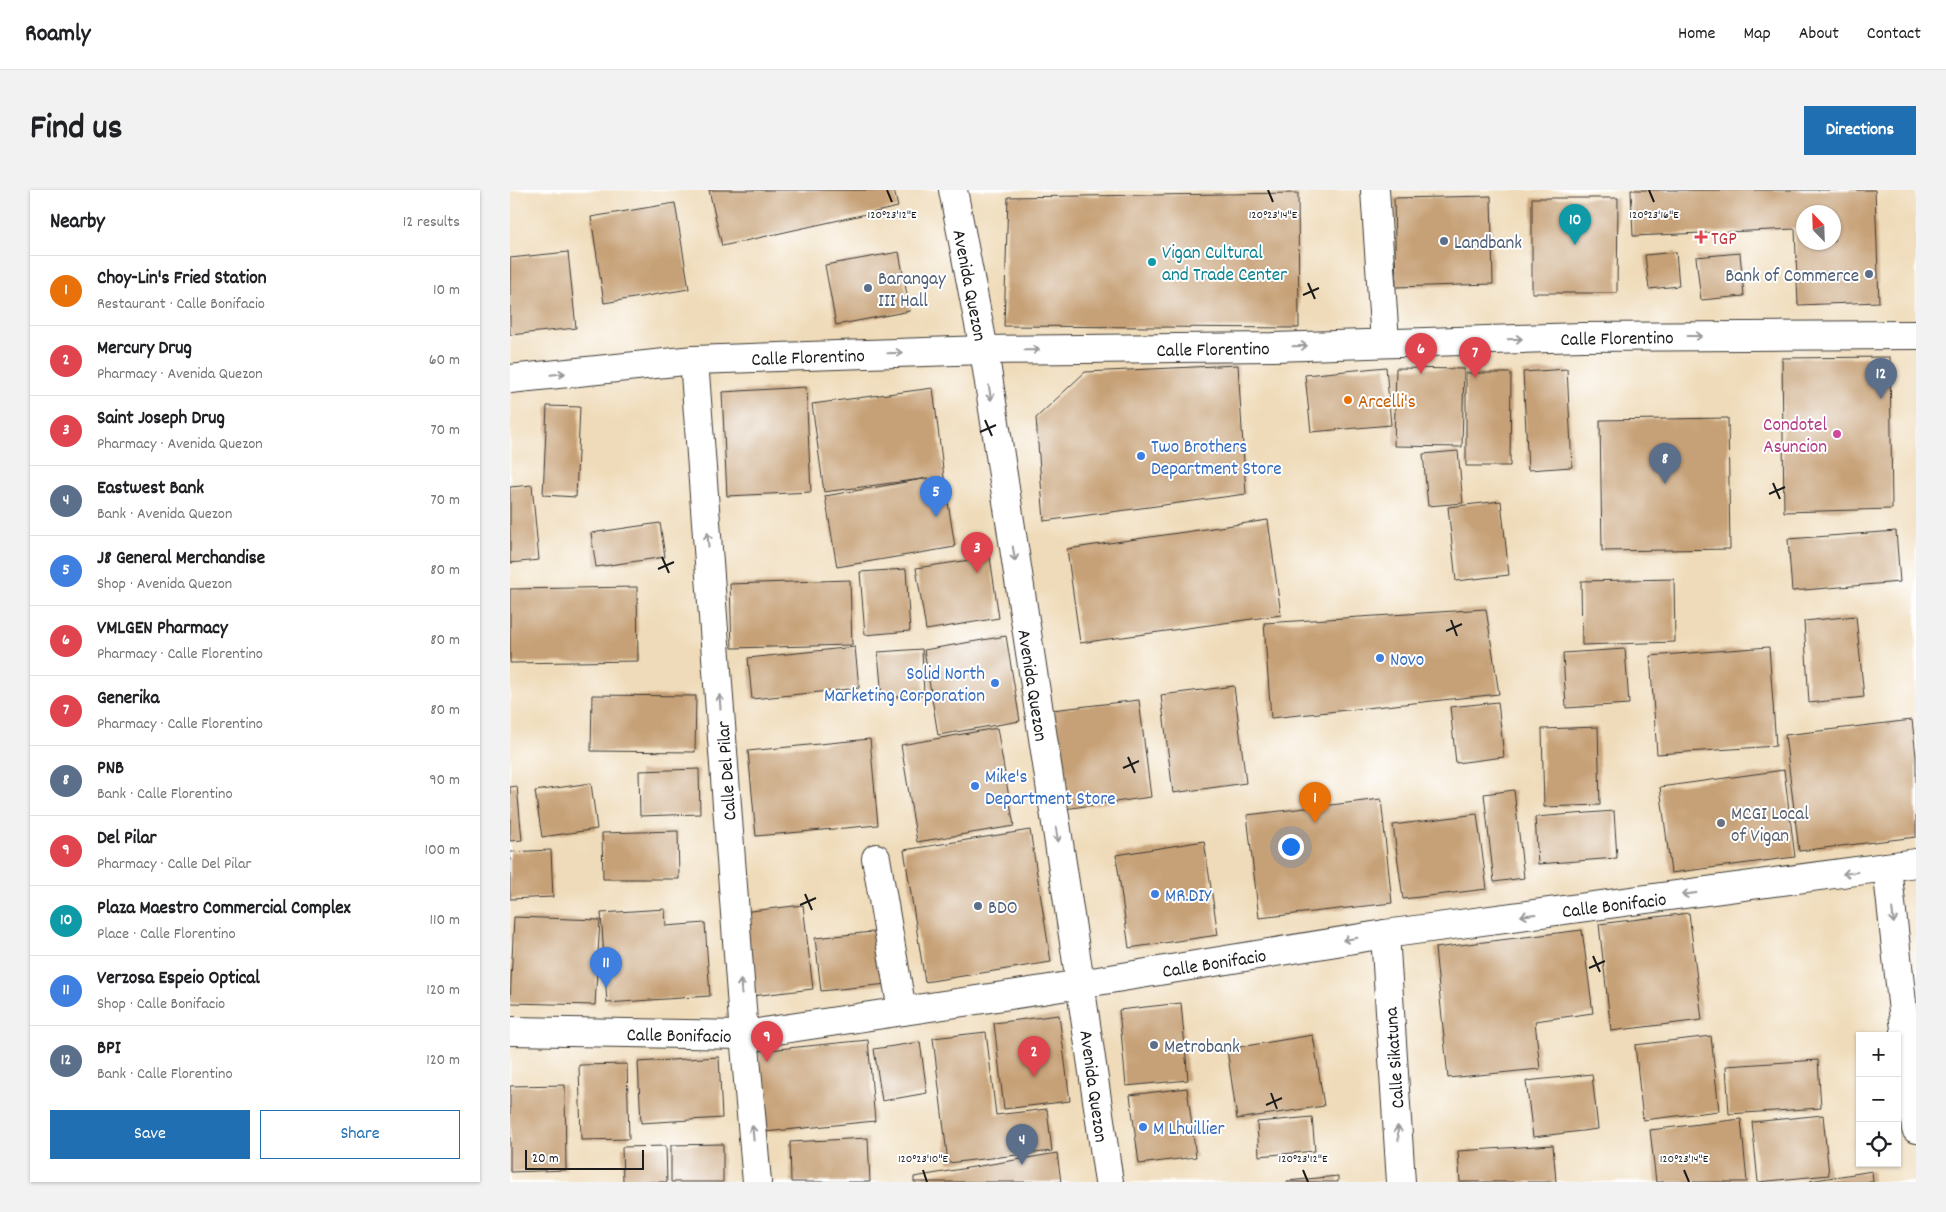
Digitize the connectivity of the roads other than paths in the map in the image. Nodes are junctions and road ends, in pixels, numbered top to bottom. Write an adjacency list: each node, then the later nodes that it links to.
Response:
1 (953, 190): 5 (street, Avenida Quezon)
2 (1375, 190): 4 (street)
3 (1916, 335): 4 (street, Calle Florentino, one-way to 3)
4 (1385, 343): 5 (street, Calle Florentino, one-way to 4)
5 (984, 350): 6 (street, Calle Florentino, one-way to 5); 12 (street, Avenida Quezon, one-way to 12)
6 (694, 360): 7 (street, Calle Florentino, one-way to 6); 15 (street, Calle Del Pilar, one-way to 6)
7 (510, 379)
8 (876, 858): 13 (street)
9 (1916, 863): 10 (street, Calle Bonifacio)
10 (1887, 868): 11 (street, Calle Bonifacio, one-way to 11); 16 (street, one-way to 16)
11 (1385, 934): 12 (street, Calle Bonifacio, one-way to 12); 19 (street, Calle Sikatuna, one-way to 11)
12 (1080, 984): 13 (street, Calle Bonifacio); 18 (street, Avenida Quezon)
13 (902, 1011): 15 (street, Calle Bonifacio)
14 (510, 1031): 15 (street, Calle Bonifacio)
15 (744, 1035): 17 (street, Calle Del Pilar, one-way to 15)
16 (1916, 1129)
17 (757, 1182)
18 (1109, 1182)
19 (1401, 1182)

